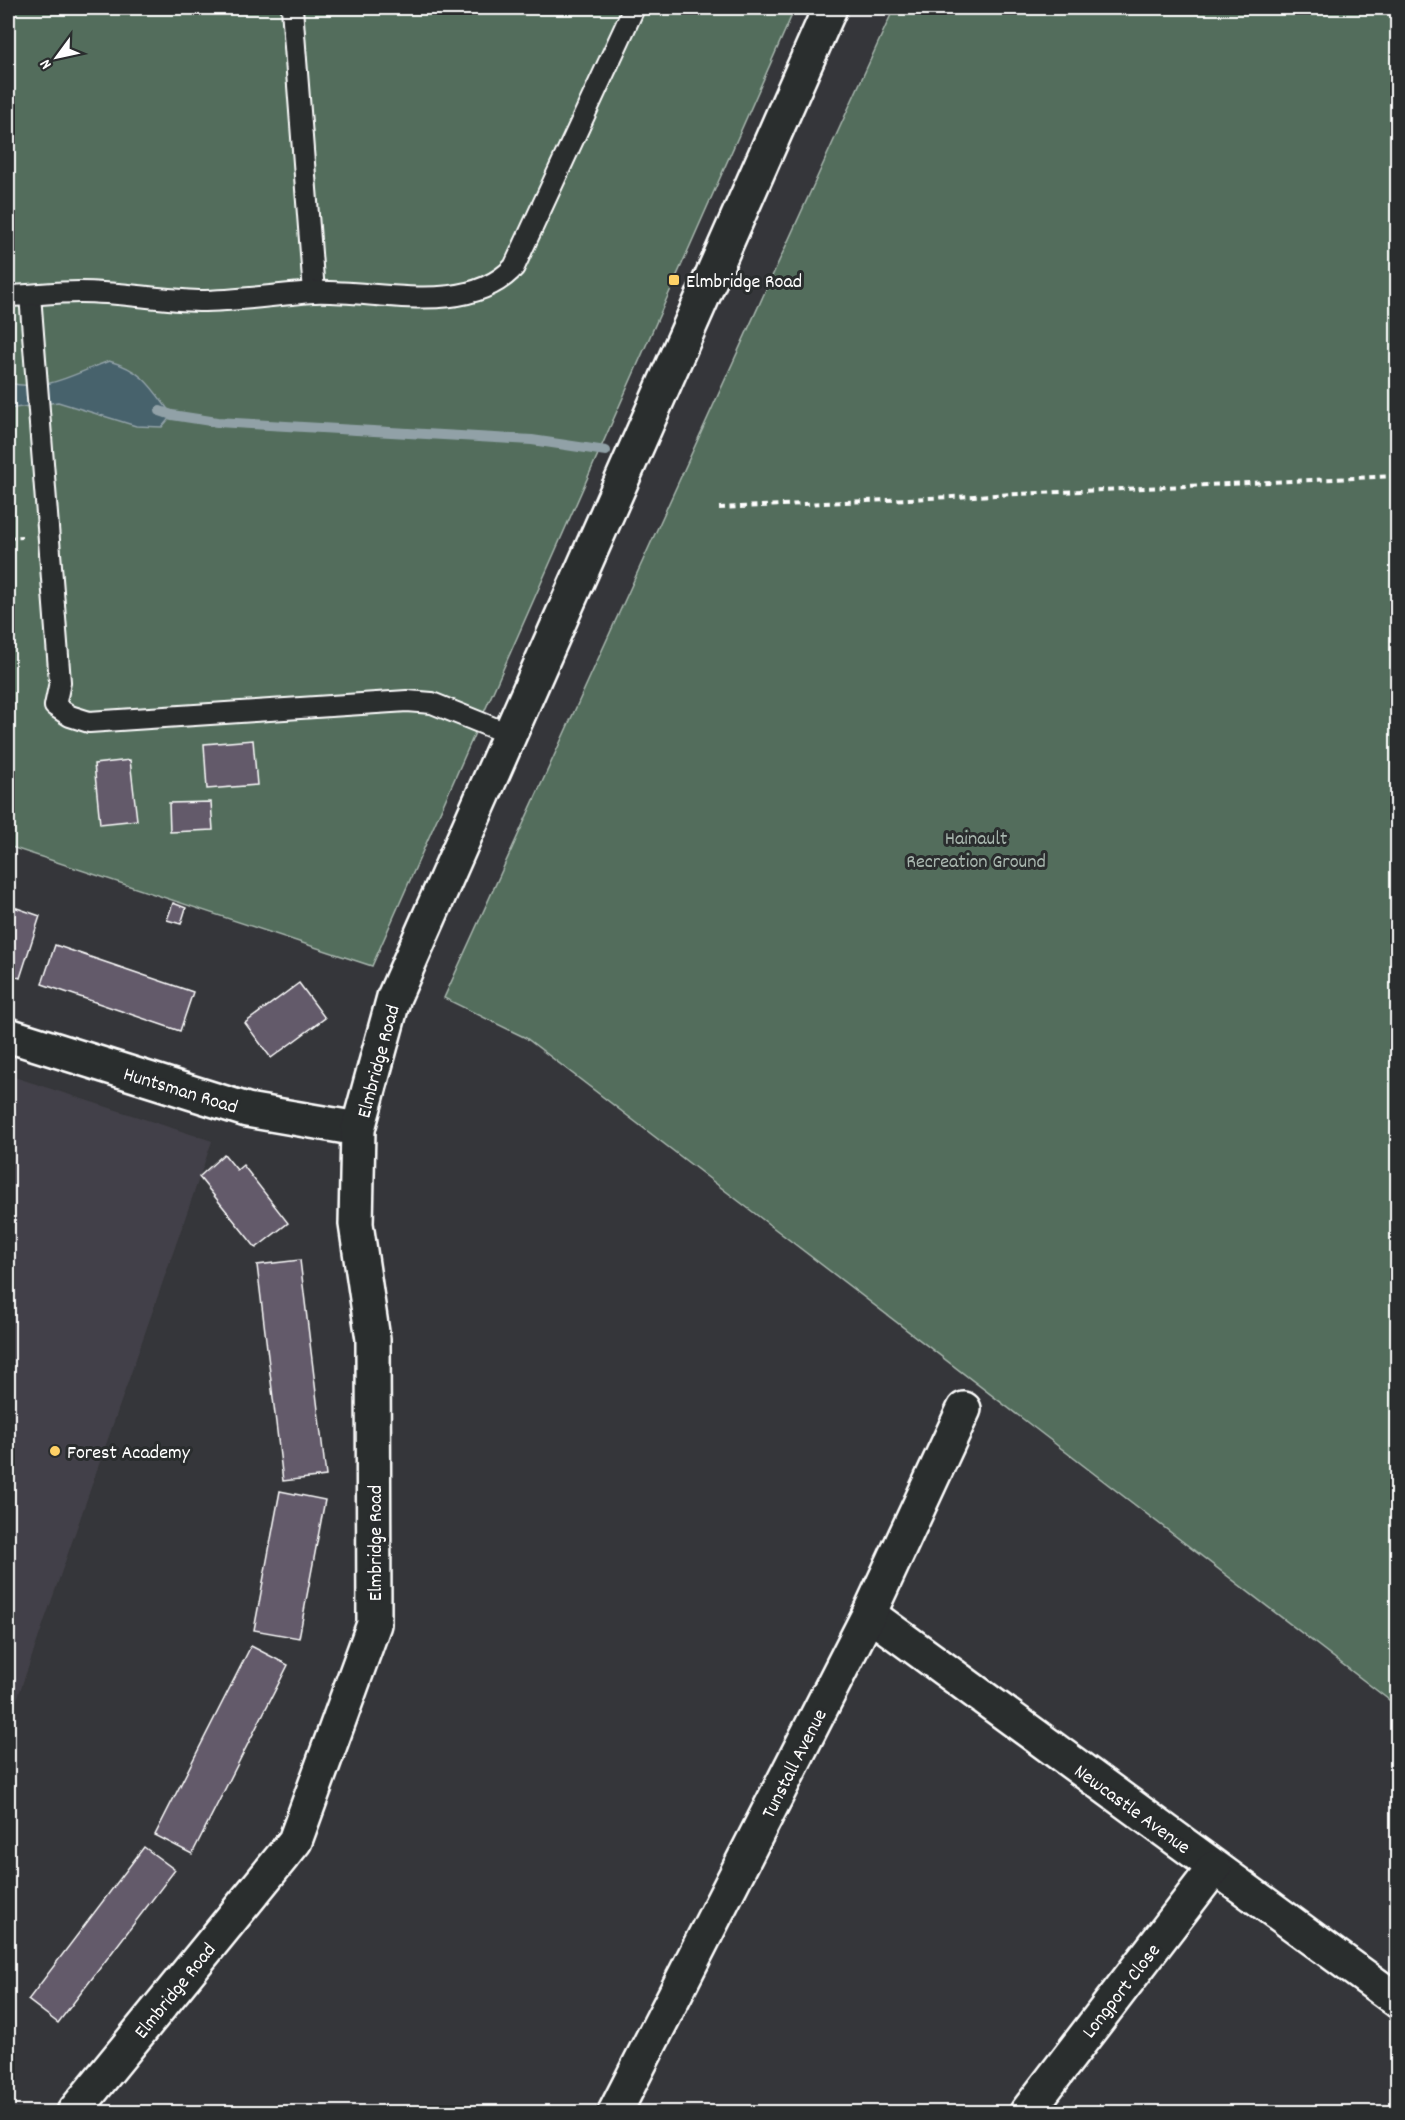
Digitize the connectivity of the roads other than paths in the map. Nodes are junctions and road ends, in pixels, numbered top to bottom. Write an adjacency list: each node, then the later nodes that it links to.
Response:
1 (292, 8): 4 (lane)
2 (634, 8): 4 (lane)
3 (830, 8): 7 (street, Elmbridge Road)
4 (314, 292): 5 (lane)
5 (30, 295): 6 (lane); 7 (lane)
6 (8, 296)
7 (511, 735): 9 (street, Elmbridge Road)
8 (8, 1035): 9 (street, Huntsman Road)
9 (358, 1129): 14 (street, Elmbridge Road)
10 (964, 1409): 11 (street, Tunstall Avenue)
11 (869, 1614): 12 (street, Newcastle Avenue); 15 (street, Tunstall Avenue)
12 (1214, 1868): 13 (street, Newcastle Avenue); 16 (street, Longport Close)
13 (1398, 2001)
14 (74, 2112)
15 (615, 2112)
16 (1026, 2112)

